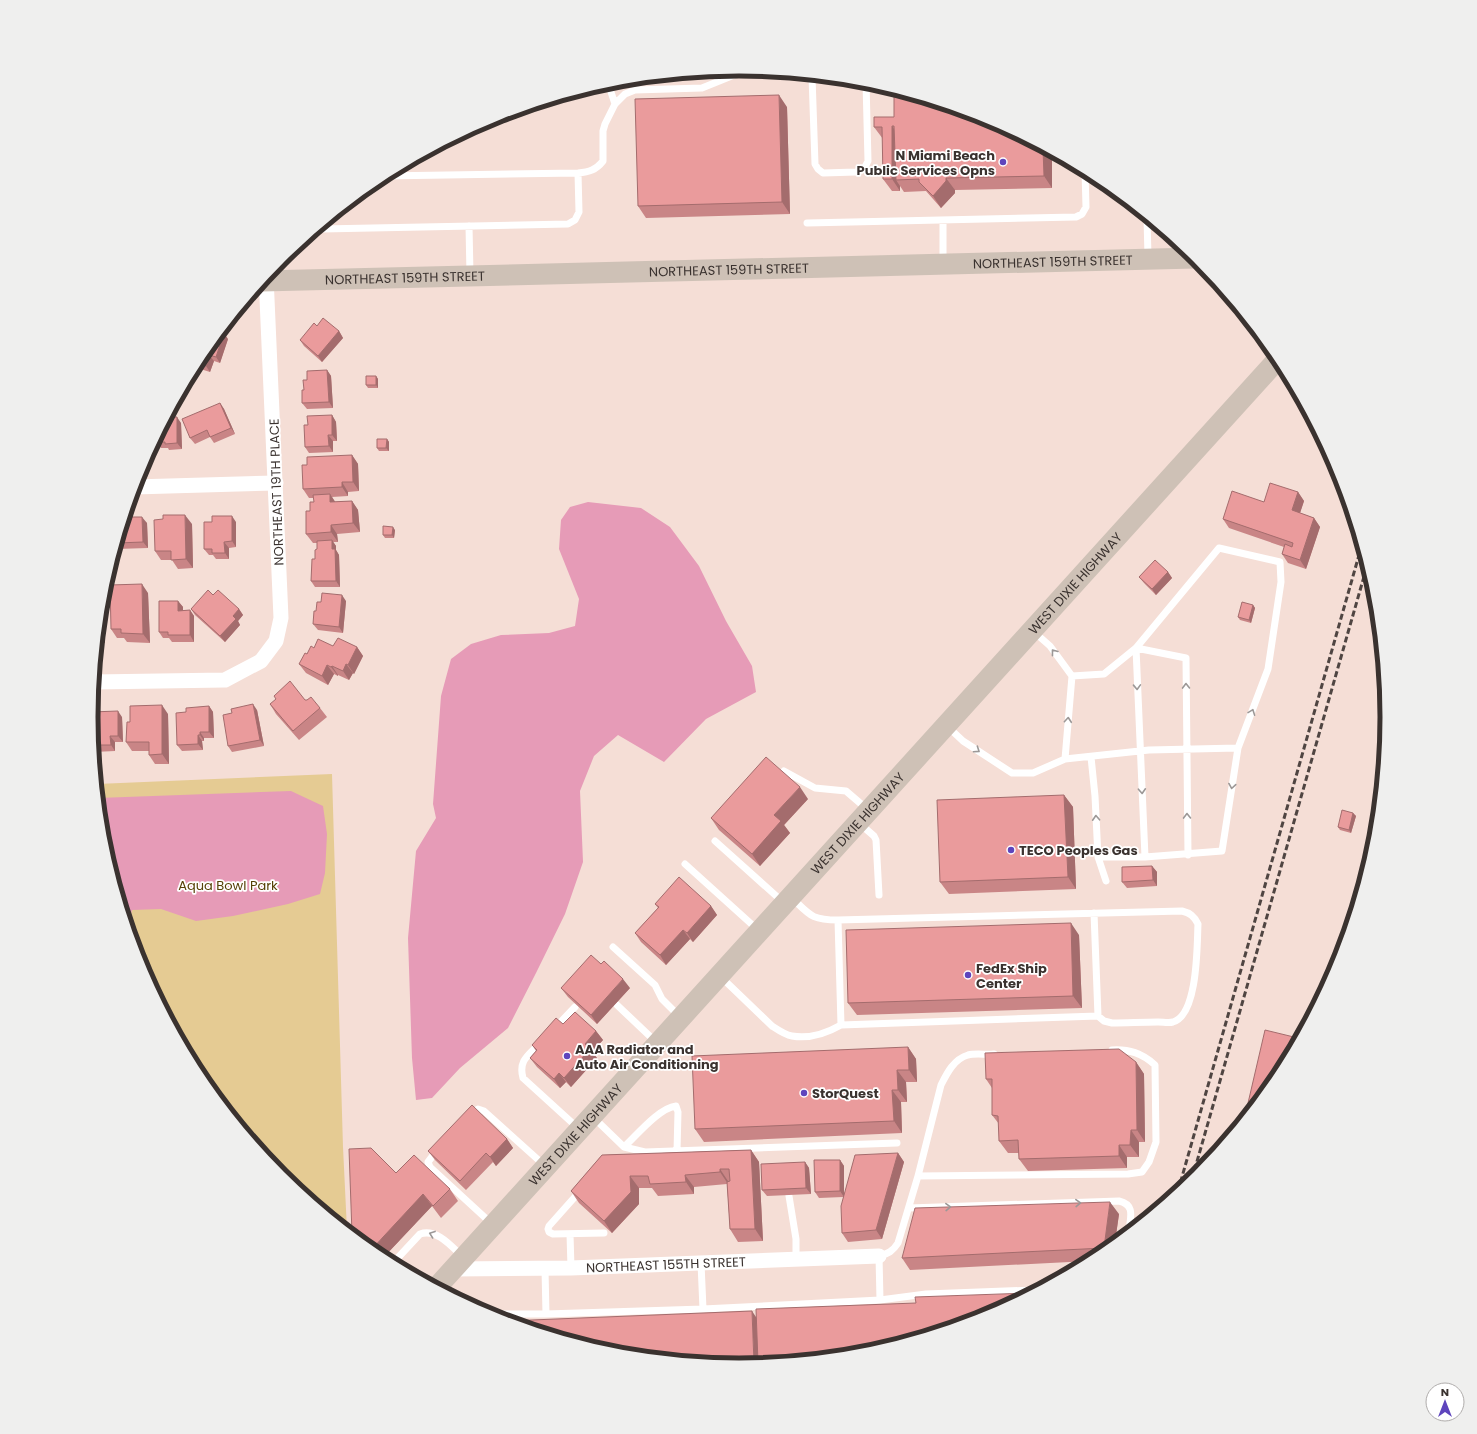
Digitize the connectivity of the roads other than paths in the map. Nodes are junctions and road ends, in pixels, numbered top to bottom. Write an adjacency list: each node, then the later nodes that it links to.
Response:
1 (727, 76): 5 (lane)
2 (812, 80): 4 (lane)
3 (610, 89): 5 (lane)
4 (866, 89)
5 (615, 104): 6 (lane)
6 (578, 173): 7 (lane); 12 (lane)
7 (395, 176)
8 (1085, 178): 9 (lane)
9 (943, 220): 10 (lane); 16 (lane)
10 (807, 223)
11 (1147, 223): 15 (lane)
12 (470, 226): 13 (lane); 17 (lane)
13 (323, 229)
14 (1186, 258): 15 (main road, NORTHEAST 159TH STREET)
15 (1148, 259): 16 (main road, NORTHEAST 159TH STREET)
16 (943, 263): 17 (main road, NORTHEAST 159TH STREET)
17 (470, 276): 18 (main road, NORTHEAST 159TH STREET)
18 (271, 279)
19 (265, 285): 21 (street, NORTHEAST 19TH PLACE)
20 (1273, 364): 23 (main road, WEST DIXIE HIGHWAY)
21 (276, 484): 22 (street); 26 (street, NORTHEAST 19TH PLACE)
22 (141, 487)
23 (1033, 630): 25 (lane, one-way to 23); 27 (main road, WEST DIXIE HIGHWAY)
24 (1136, 648): 25 (lane); 28 (lane, one-way to 24); 29 (lane, one-way to 24); 30 (lane, one-way to 30)
25 (1072, 676): 32 (lane, one-way to 25)
26 (99, 682)
27 (947, 726): 32 (lane, one-way to 32); 34 (main road, WEST DIXIE HIGHWAY)
28 (1238, 748): 29 (lane); 36 (lane, one-way to 36)
29 (1186, 750): 30 (lane); 36 (lane, one-way to 29)
30 (1140, 752): 31 (lane); 38 (lane, one-way to 38)
31 (1091, 757): 32 (lane); 37 (lane, one-way to 31)
32 (1065, 759)
33 (784, 771): 34 (lane)
34 (864, 817): 41 (lane); 42 (main road, WEST DIXIE HIGHWAY)
35 (714, 841): 42 (lane)
36 (1188, 855): 38 (lane)
37 (1098, 857): 38 (lane); 40 (lane)
38 (1145, 857)
39 (685, 864): 45 (lane)
40 (1106, 881)
41 (879, 895)
42 (788, 900): 44 (lane); 45 (main road, WEST DIXIE HIGHWAY)
43 (1094, 913): 44 (lane); 50 (lane); 50 (lane)
44 (838, 920): 52 (lane)
45 (760, 932): 47 (main road, WEST DIXIE HIGHWAY)
46 (613, 947): 51 (lane)
47 (719, 975): 51 (main road, WEST DIXIE HIGHWAY); 52 (lane)
48 (617, 1005): 53 (lane)
49 (574, 1007): 57 (lane)
50 (1098, 1016): 52 (lane)
51 (681, 1018): 53 (main road, WEST DIXIE HIGHWAY)
52 (841, 1025)
53 (658, 1044): 57 (main road, WEST DIXIE HIGHWAY)
54 (1101, 1050): 63 (lane)
55 (1000, 1054): 63 (lane)
56 (463, 1122): 62 (lane)
57 (585, 1123): 60 (lane); 62 (main road, WEST DIXIE HIGHWAY)
58 (896, 1143): 61 (lane)
59 (442, 1145): 67 (lane)
60 (624, 1147): 61 (lane); 61 (lane)
61 (677, 1151)
62 (546, 1167): 67 (main road, WEST DIXIE HIGHWAY)
63 (918, 1176): 66 (lane)
64 (586, 1184): 70 (lane)
65 (788, 1196): 73 (lane)
66 (909, 1208): 68 (lane, one-way to 68); 71 (lane)
67 (493, 1224): 74 (main road, WEST DIXIE HIGHWAY)
68 (1130, 1226)
69 (604, 1233): 70 (lane)
70 (570, 1234): 76 (lane)
71 (879, 1256): 73 (street, NORTHEAST 155TH STREET); 80 (lane)
72 (397, 1259): 74 (lane, one-way to 72)
73 (796, 1259): 75 (street, NORTHEAST 155TH STREET)
74 (458, 1263): 77 (street, NORTHEAST 155TH STREET); 78 (main road, WEST DIXIE HIGHWAY)
75 (701, 1263): 76 (street, NORTHEAST 155TH STREET); 81 (lane)
76 (571, 1268): 77 (street, NORTHEAST 155TH STREET)
77 (545, 1269): 83 (lane)
78 (440, 1284)
79 (1025, 1290): 80 (lane)
80 (880, 1300): 81 (lane)
81 (703, 1309): 83 (lane)
82 (506, 1314): 83 (lane)
83 (546, 1314)

